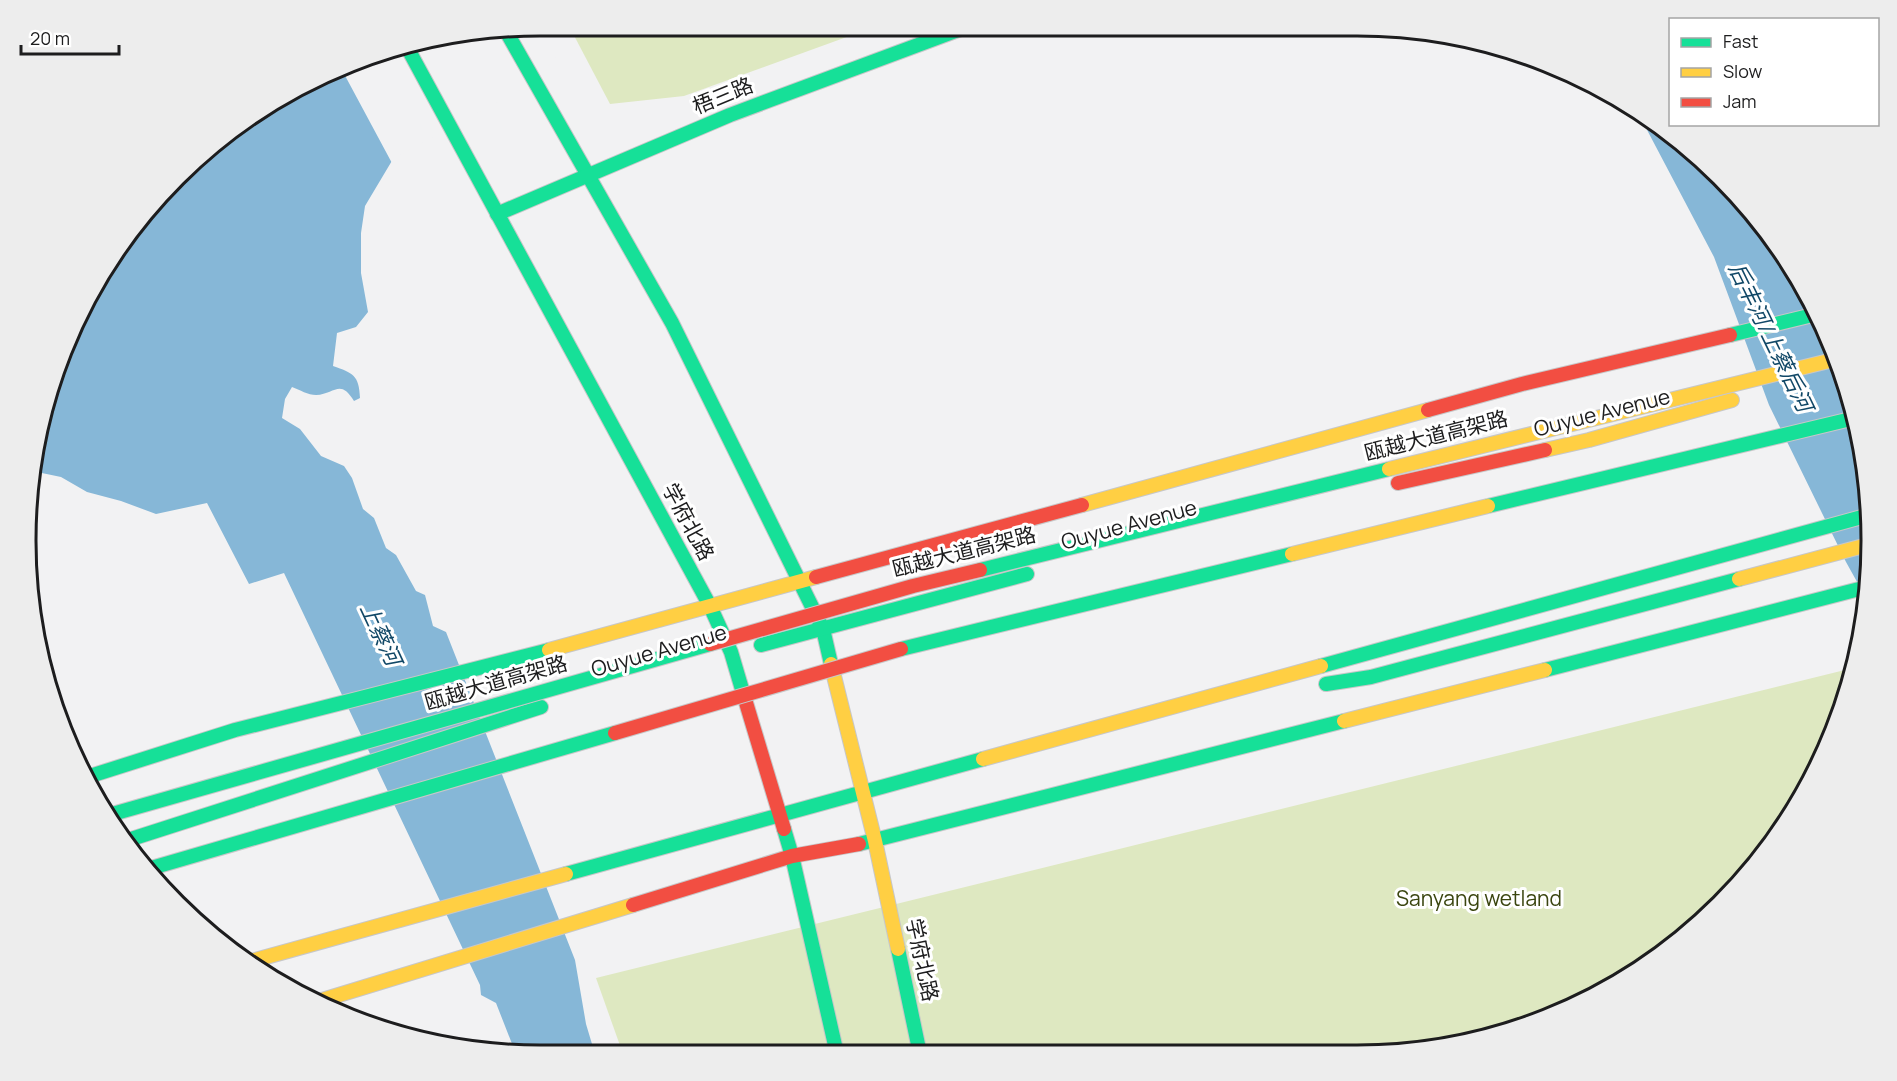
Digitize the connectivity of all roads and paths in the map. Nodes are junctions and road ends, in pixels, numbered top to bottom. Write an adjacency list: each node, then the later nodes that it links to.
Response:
1 (942, 36): 4 (main road, 梧三路)
2 (509, 37): 4 (main road, 学府北路)
3 (410, 53): 5 (main road, 学府北路)
4 (588, 175): 5 (main road, 梧三路); 16 (main road, 学府北路)
5 (497, 214): 18 (main road, 学府北路)
6 (1808, 316): 16 (main road)
7 (1828, 361): 28 (main road, 瓯越大道高架路, bridge)
8 (1741, 398): 10 (main road, Ouyue Avenue)
9 (1846, 420): 33 (main road, bridge)
10 (1383, 486)
11 (1314, 502): 14 (main road, Ouyue Avenue)
12 (1860, 517): 25 (main road)
13 (1861, 547): 22 (main road)
14 (1074, 561)
15 (1040, 570): 19 (main road, Ouyue Avenue)
16 (800, 581): 18 (main road); 19 (main road, 学府北路)
17 (1859, 589): 31 (main road)
18 (710, 606): 20 (main road, 学府北路); 26 (main road)
19 (823, 629): 20 (main road, Ouyue Avenue); 27 (main road, 学府北路)
20 (731, 652): 21 (main road, Ouyue Avenue); 29 (main road, 学府北路)
21 (674, 669)
22 (1313, 686)
23 (1290, 690): 25 (main road)
24 (559, 702): 30 (main road)
25 (1173, 708): 27 (main road)
26 (94, 775)
27 (864, 794): 29 (main road); 31 (main road, 学府北路)
28 (116, 813)
29 (781, 817): 32 (main road, 学府北路); 34 (main road)
30 (133, 838)
31 (875, 840): 32 (main road); 37 (main road, 学府北路)
32 (792, 856): 35 (main road); 36 (main road, 学府北路)
33 (156, 867)
34 (259, 959)
35 (328, 998)
36 (835, 1045)
37 (918, 1045)

